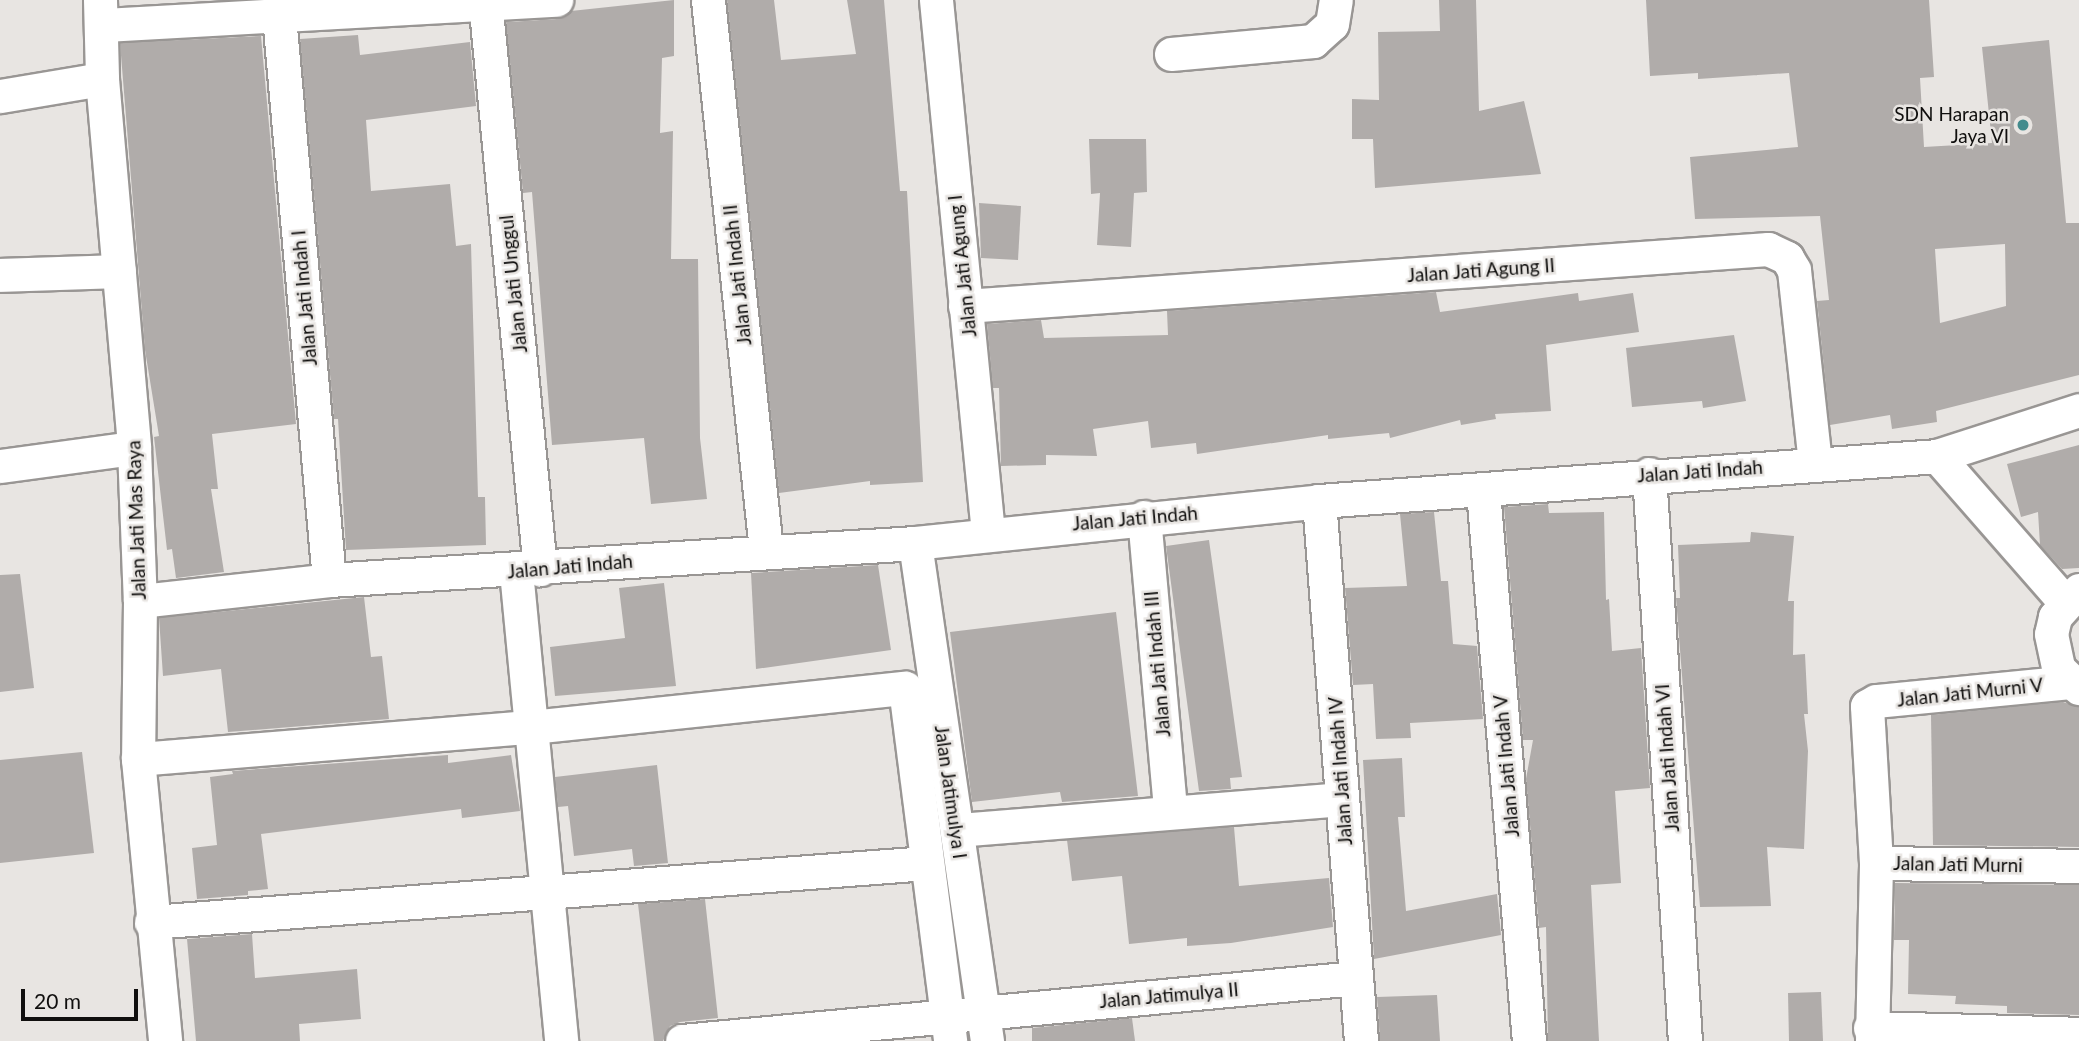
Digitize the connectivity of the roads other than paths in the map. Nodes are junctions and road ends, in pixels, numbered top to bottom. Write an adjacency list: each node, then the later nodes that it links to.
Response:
1 (556, 0): 5 (street)
2 (708, 0): 25 (street, Jalan Jati Indah II)
3 (936, 0): 13 (street, Jalan Jati Agung I)
4 (1336, 0): 8 (street)
5 (485, 3): 7 (street); 26 (street, Jalan Jati Unggul)
6 (102, 12): 7 (street); 9 (street, Jalan Jati Mas Raya)
7 (279, 16): 27 (street, Jalan Jati Indah I)
8 (1171, 54)
9 (102, 79): 10 (street); 11 (street, Jalan Jati Mas Raya)
10 (0, 96)
11 (119, 271): 12 (street); 15 (street, Jalan Jati Mas Raya)
12 (0, 275)
13 (965, 306): 17 (street, Jalan Jati Agung II); 23 (street, Jalan Jati Agung I)
14 (2079, 410): 16 (street, Jalan Jati Indah)
15 (134, 448): 18 (street); 29 (street, Jalan Jati Mas Raya)
16 (1937, 456): 17 (street, Jalan Jati Indah); 28 (street)
17 (1815, 463): 19 (street, Jalan Jati Indah)
18 (0, 466)
19 (1649, 474): 20 (street, Jalan Jati Indah); 51 (street, Jalan Jati Indah VI)
20 (1483, 491): 21 (street, Jalan Jati Indah); 50 (street, Jalan Jati Indah V)
21 (1319, 501): 22 (street, Jalan Jati Indah); 33 (street, Jalan Jati Indah IV)
22 (1144, 517): 23 (street, Jalan Jati Indah); 34 (street, Jalan Jati Indah III)
23 (988, 533): 24 (street, Jalan Jati Indah)
24 (915, 543): 25 (street, Jalan Jati Indah); 35 (street, Jalan Jatimulya I)
25 (766, 550): 26 (street, Jalan Jati Indah)
26 (528, 570): 27 (street, Jalan Jati Indah); 31 (street, Jalan Jati Unggul)
27 (328, 580): 29 (street, Jalan Jati Indah)
28 (2072, 596): 30 (street)
29 (140, 601): 32 (street, Jalan Jati Mas Raya)
30 (2074, 685): 37 (street, Jalan Jati Murni V)
31 (531, 727): 32 (street); 36 (street); 39 (street, Jalan Jati Unggul)
32 (138, 759): 40 (street, Jalan Jati Mas Raya)
33 (1342, 800): 34 (street); 41 (street, Jalan Jati Indah IV)
34 (1170, 811): 35 (street)
35 (957, 830): 42 (street, Jalan Jatimulya I)
36 (928, 863): 39 (street); 43 (street)
37 (1877, 863): 38 (street, Jalan Jati Murni); 45 (street, Jalan Jati Murni)
38 (2079, 866)
39 (547, 892): 40 (street); 47 (street, Jalan Jati Unggul)
40 (151, 922): 46 (street, Jalan Jati Mas Raya)
41 (1356, 978): 42 (street, Jalan Jatimulya II); 49 (street, Jalan Jati Indah IV)
42 (985, 1026): 43 (street, Jalan Jatimulya II)
43 (948, 1030): 48 (street, Jalan Jatimulya II)
44 (2079, 1034): 45 (street, Jalan Jati Murni)
45 (1871, 1035)
46 (165, 1041)
47 (561, 1041)
48 (682, 1041)
49 (1361, 1041)
50 (1529, 1041)
51 (1685, 1041)

